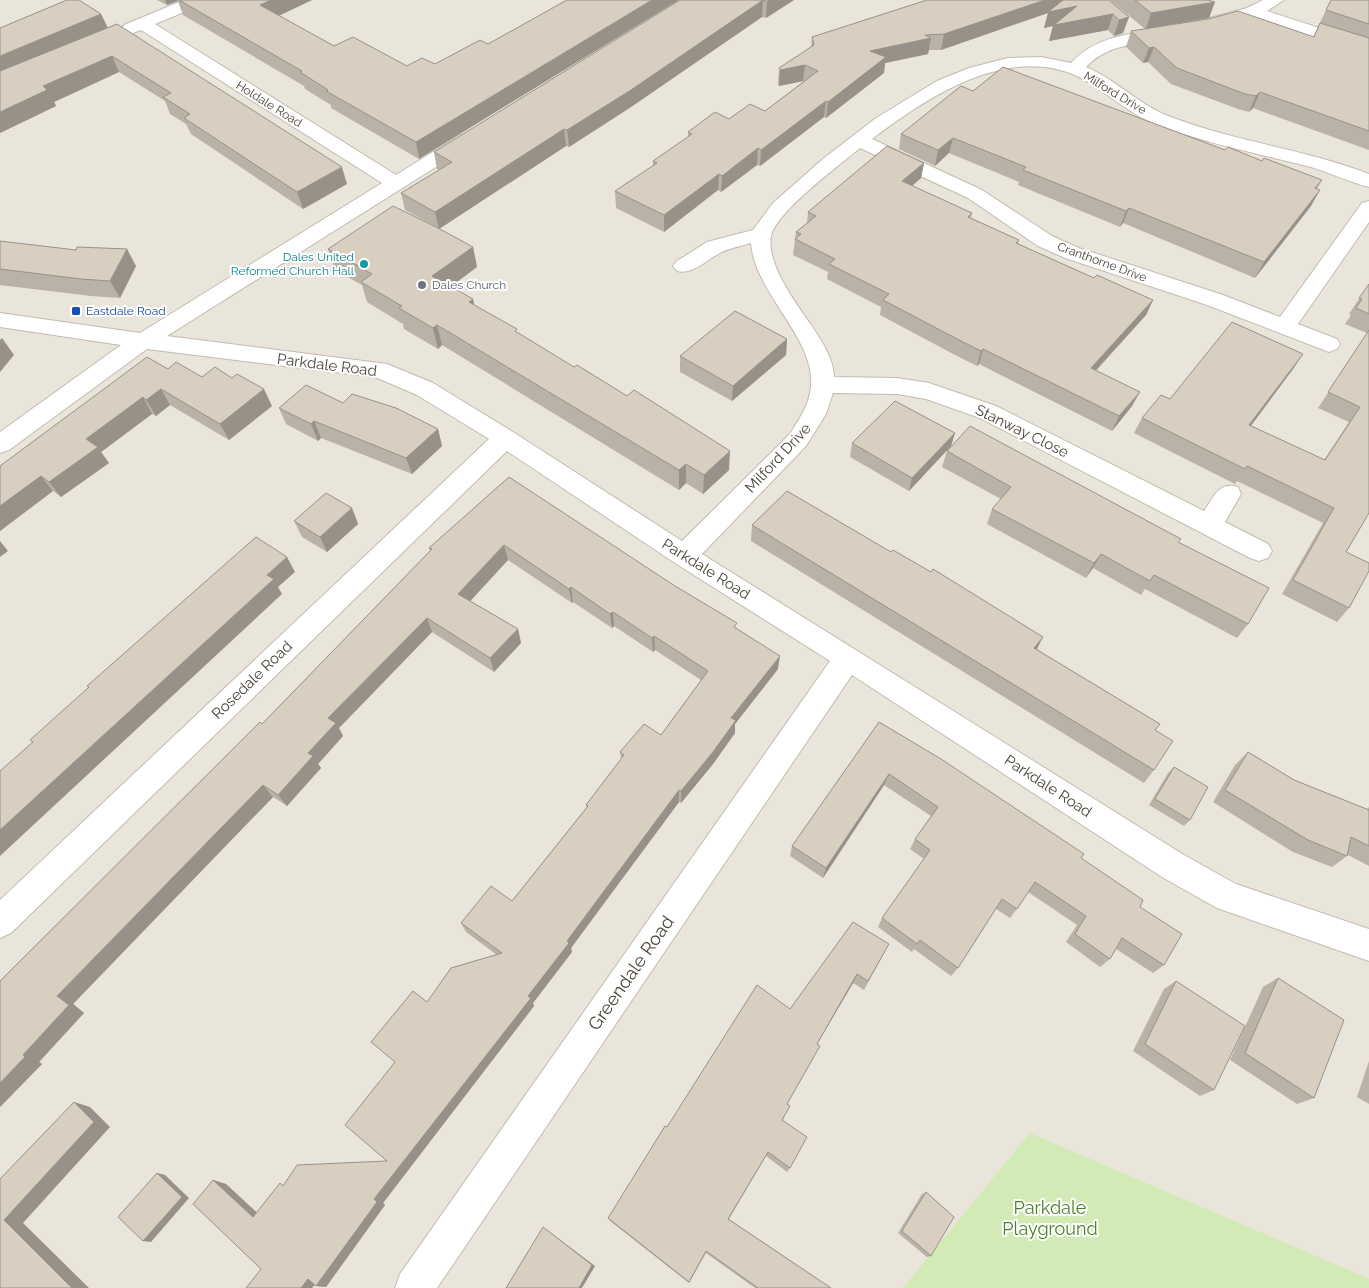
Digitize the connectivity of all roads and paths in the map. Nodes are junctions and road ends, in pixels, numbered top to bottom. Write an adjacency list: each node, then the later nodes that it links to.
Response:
1 (198, 0): 4 (street)
2 (1276, 0): 3 (street)
3 (1253, 12): 7 (street); 8 (street)
4 (143, 24): 6 (street); 13 (street, Holdale Road)
5 (1126, 25): 7 (street)
6 (116, 35)
7 (1141, 37): 9 (street)
8 (1369, 50)
9 (1076, 69): 11 (street, Milford Drive); 12 (street, Milford Drive)
10 (487, 127): 13 (street)
11 (859, 140): 15 (street, Milford Drive); 18 (street, Cranthorne Drive)
12 (1369, 181)
13 (395, 183): 19 (street)
14 (1369, 207): 18 (street)
15 (761, 234): 16 (street); 21 (street, Milford Drive)
16 (684, 266)
17 (0, 320): 19 (street, Parkdale Road)
18 (1285, 326): 20 (street, Cranthorne Drive)
19 (143, 341): 22 (street, Parkdale Road); 23 (street)
20 (1329, 344)
21 (822, 385): 25 (street, Stanway Close); 27 (street, Milford Drive)
22 (505, 438): 27 (street, Parkdale Road); 29 (street, Rosedale Road)
23 (0, 444)
24 (1229, 494): 25 (street)
25 (1209, 525): 26 (street, Stanway Close)
26 (1259, 551)
27 (684, 556): 28 (street, Parkdale Road)
28 (848, 658): 30 (street, Parkdale Road); 31 (street, Greendale Road)
29 (0, 922)
30 (1369, 944)
31 (414, 1288)

